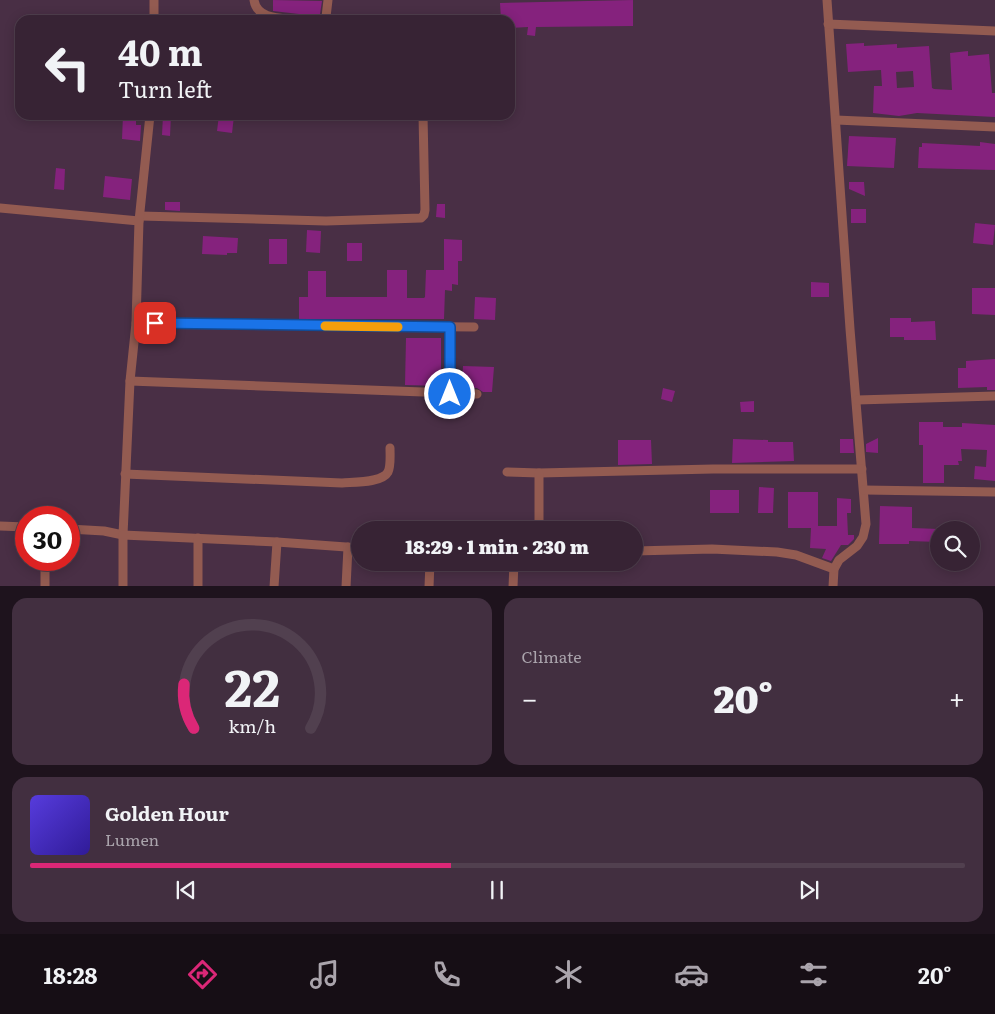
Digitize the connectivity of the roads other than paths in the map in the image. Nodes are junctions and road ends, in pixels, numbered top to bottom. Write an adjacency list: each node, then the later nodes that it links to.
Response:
1 (154, 0): 5 (street)
2 (254, 0): 6 (street)
3 (328, 0): 7 (street)
4 (827, 0): 8 (street)
5 (154, 15)
6 (267, 15)
7 (326, 15)
8 (828, 24): 9 (street); 12 (street)
9 (995, 31)
10 (150, 120): 15 (street)
11 (423, 120): 15 (street)
12 (836, 120): 13 (street); 23 (street)
13 (995, 127)
14 (0, 208): 15 (street)
15 (140, 218): 16 (street)
16 (136, 323): 17 (street); 19 (street)
17 (450, 327): 18 (street); 20 (street)
18 (474, 327)
19 (130, 381): 20 (street); 27 (street)
20 (450, 394): 21 (street)
21 (478, 394)
22 (995, 396): 23 (street)
23 (857, 400): 25 (street)
24 (390, 448): 27 (street)
25 (862, 469): 28 (street); 29 (street)
26 (507, 472): 28 (street)
27 (125, 474): 35 (street)
28 (539, 474): 31 (street)
29 (864, 490): 30 (street); 41 (street)
30 (995, 492)
31 (539, 521)
32 (0, 526): 33 (street)
33 (15, 527)
34 (80, 530): 35 (street)
35 (122, 535): 36 (street); 46 (street)
36 (198, 538): 37 (street); 47 (street)
37 (276, 542): 38 (street); 48 (street)
38 (348, 547): 39 (street); 49 (street)
39 (351, 547)
40 (643, 551): 41 (street)
41 (834, 569): 52 (street)
42 (45, 571): 45 (street)
43 (430, 571): 50 (street)
44 (514, 571): 51 (street)
45 (45, 586)
46 (123, 586)
47 (198, 586)
48 (274, 586)
49 (346, 586)
50 (429, 586)
51 (513, 586)
52 (833, 586)

